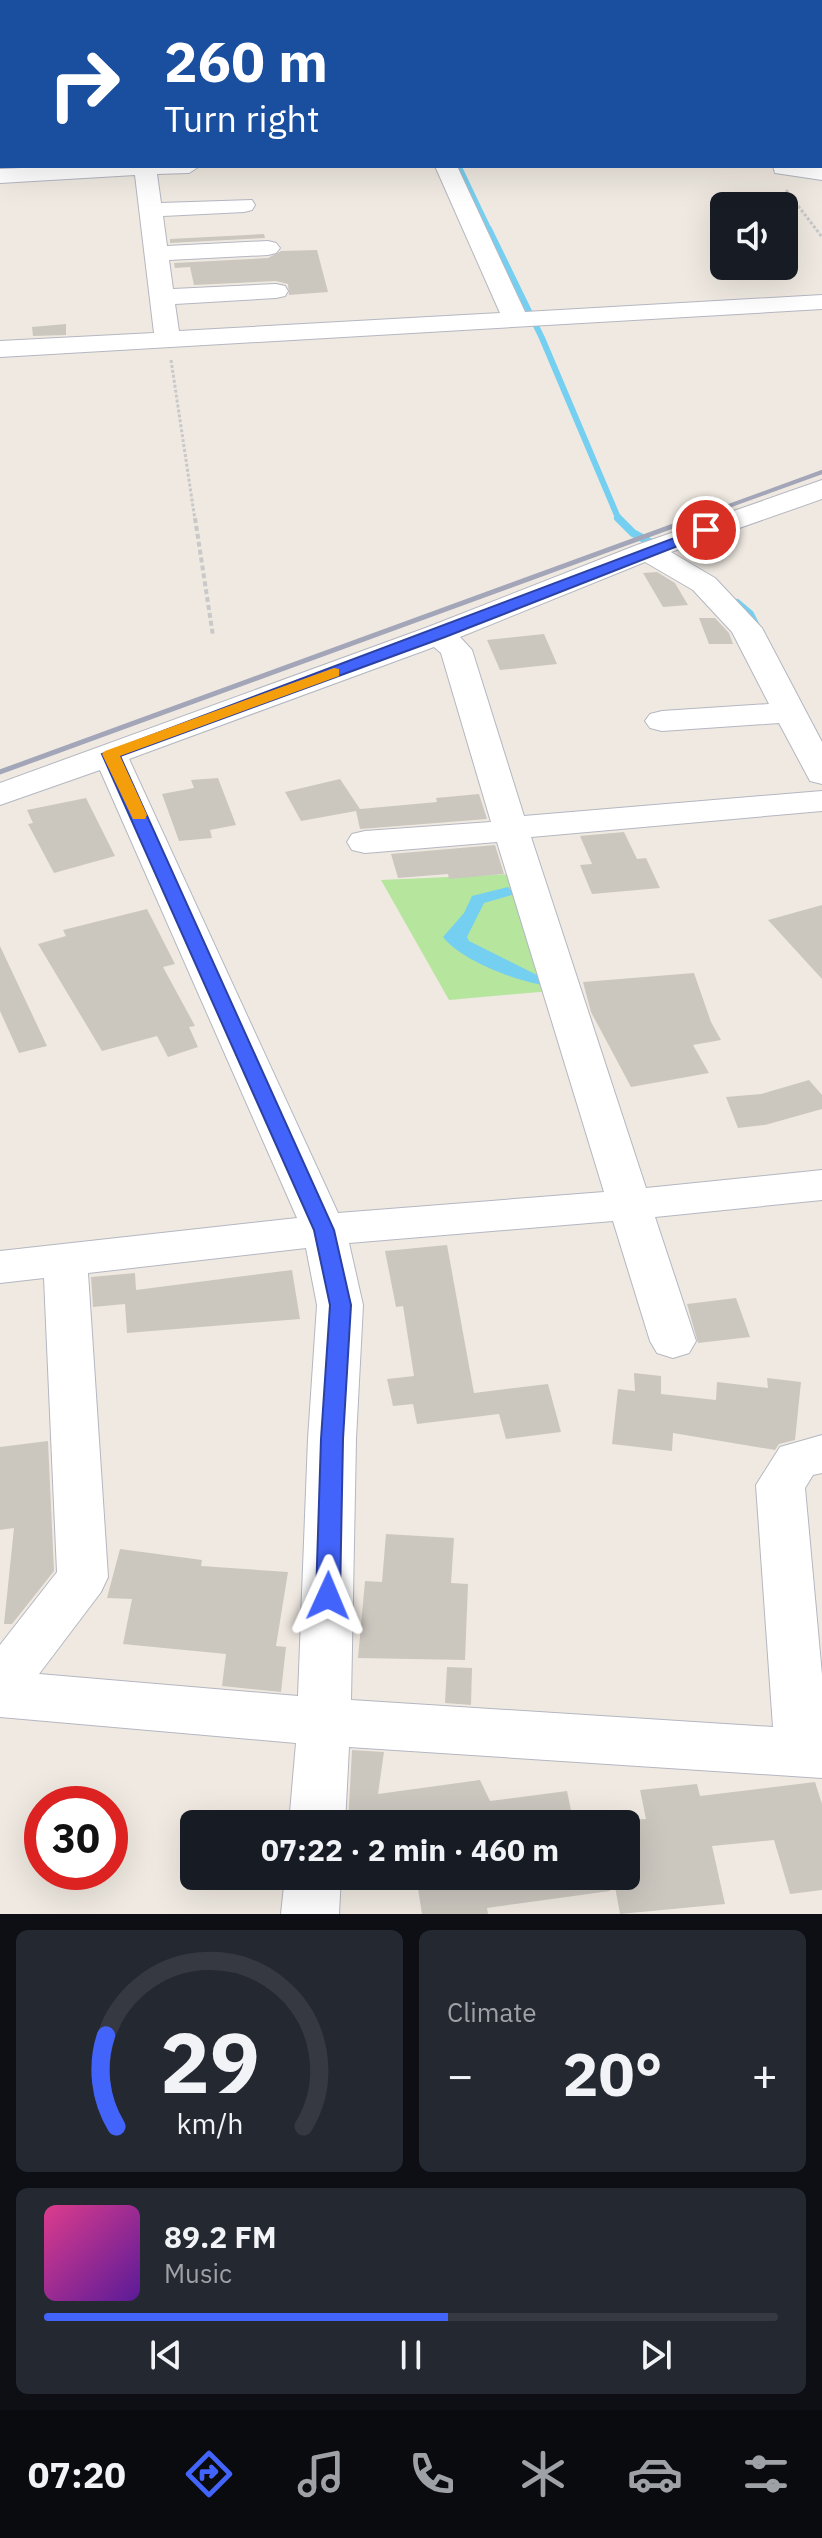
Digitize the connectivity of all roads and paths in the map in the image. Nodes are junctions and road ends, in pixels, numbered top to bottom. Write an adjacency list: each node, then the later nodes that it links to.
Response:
1 (129, 168): 6 (street)
2 (145, 168): 8 (street)
3 (447, 168): 12 (street)
4 (783, 168): 5 (street); 9 (path)
5 (822, 173)
6 (0, 176)
7 (244, 205): 8 (street)
8 (151, 210): 10 (street)
9 (822, 237)
10 (159, 275): 10 (street); 13 (street)
11 (822, 302): 12 (street)
12 (516, 320): 13 (street)
13 (168, 340): 14 (street); 18 (path)
14 (0, 349)
15 (822, 489): 16 (street)
16 (647, 551): 17 (street); 19 (street)
17 (439, 634): 21 (street); 25 (street)
18 (213, 636)
19 (790, 712): 20 (street); 22 (street)
20 (662, 721)
21 (110, 754): 23 (street); 29 (street)
22 (822, 774)
23 (0, 795)
24 (822, 801): 25 (street)
25 (510, 828): 26 (street); 28 (street)
26 (365, 842)
27 (822, 1185): 28 (street)
28 (628, 1205): 29 (street); 32 (street)
29 (324, 1230): 30 (street); 36 (street)
30 (65, 1259): 31 (street); 34 (street)
31 (0, 1267)
32 (673, 1341)
33 (822, 1454): 37 (street)
34 (0, 1685)
35 (0, 1694): 36 (street)
36 (324, 1722): 37 (street); 38 (street)
37 (812, 1753)
38 (318, 1810)
39 (312, 1890): 40 (street)
40 (310, 1914)

